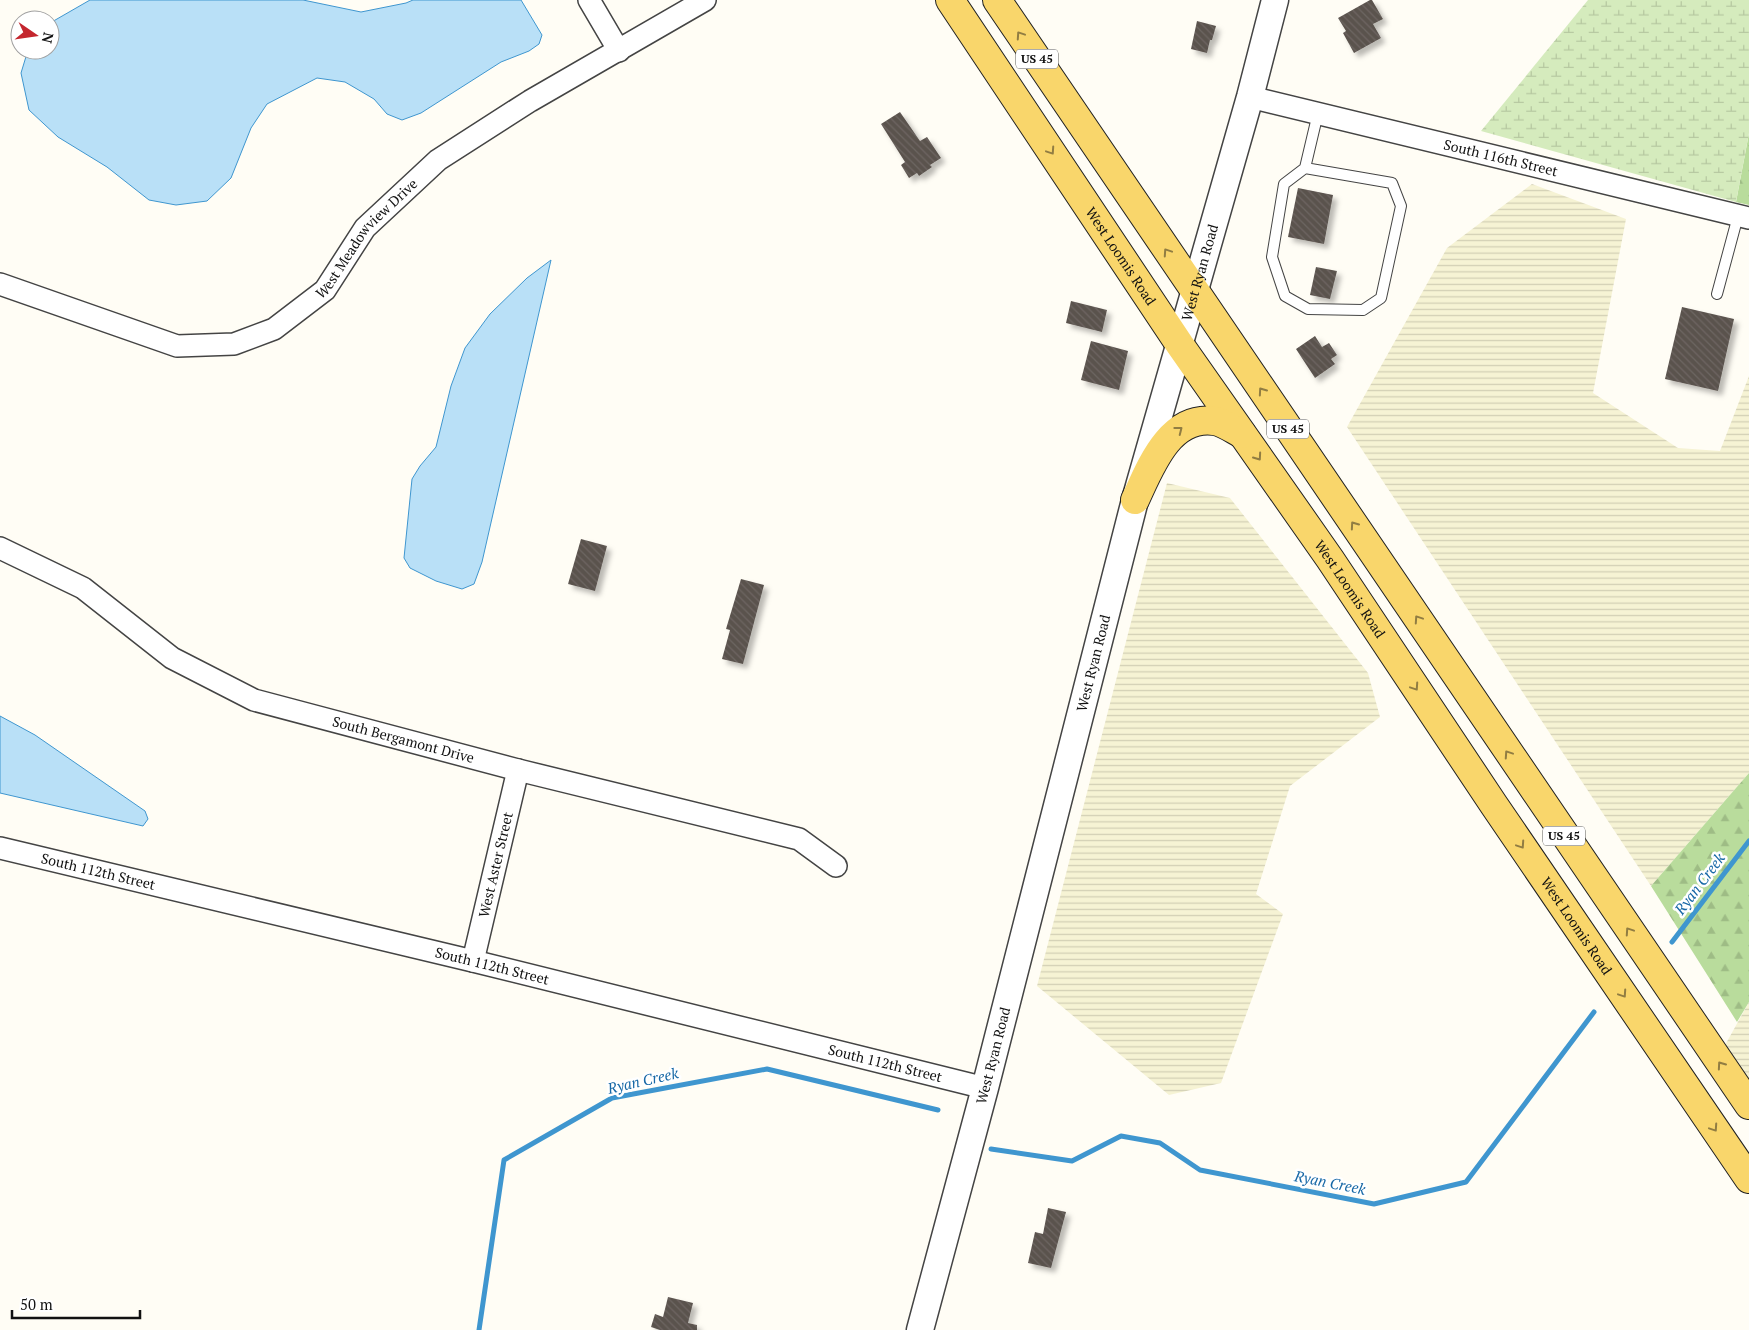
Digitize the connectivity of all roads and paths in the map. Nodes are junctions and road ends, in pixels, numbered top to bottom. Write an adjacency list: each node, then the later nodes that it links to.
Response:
1 (589, 0): 7 (street)
2 (705, 0): 7 (street, West Meadowview Drive)
3 (986, 0): 6 (main road)
4 (997, 0): 13 (main road, US 45, one-way to 4)
5 (1276, 0): 8 (street, West Ryan Road)
6 (956, 9): 15 (main road, West Loomis Road / US 45, one-way to 15)
7 (619, 51): 12 (street, West Meadowview Drive)
8 (1250, 97): 9 (street, South 116th Street); 13 (street, West Ryan Road)
9 (1318, 114): 10 (lane); 11 (street, South 116th Street)
10 (1304, 168): 10 (lane)
11 (1743, 217): 14 (lane)
12 (0, 284)
13 (1194, 292): 15 (street, West Ryan Road); 20 (main road, US 45, one-way to 13)
14 (1717, 294)
15 (1180, 345): 16 (main road, West Loomis Road / US 45); 17 (street, West Ryan Road)
16 (1242, 434): 17 (main road, one-way to 16); 21 (main road, West Loomis Road / US 45, one-way to 21)
17 (1135, 500): 25 (street, West Ryan Road)
18 (0, 548): 19 (street, South Bergamont Drive)
19 (518, 770): 23 (street, South Bergamont Drive); 24 (street, West Aster Street)
20 (1527, 781): 21 (main road); 26 (main road, US 45, one-way to 20)
21 (1494, 805): 27 (main road, West Loomis Road / US 45, one-way to 27)
22 (0, 848): 24 (street, South 112th Street)
23 (836, 866)
24 (473, 960): 25 (street, South 112th Street)
25 (985, 1088): 28 (street, West Ryan Road)
26 (1749, 1105)
27 (1749, 1179)
28 (920, 1330)

